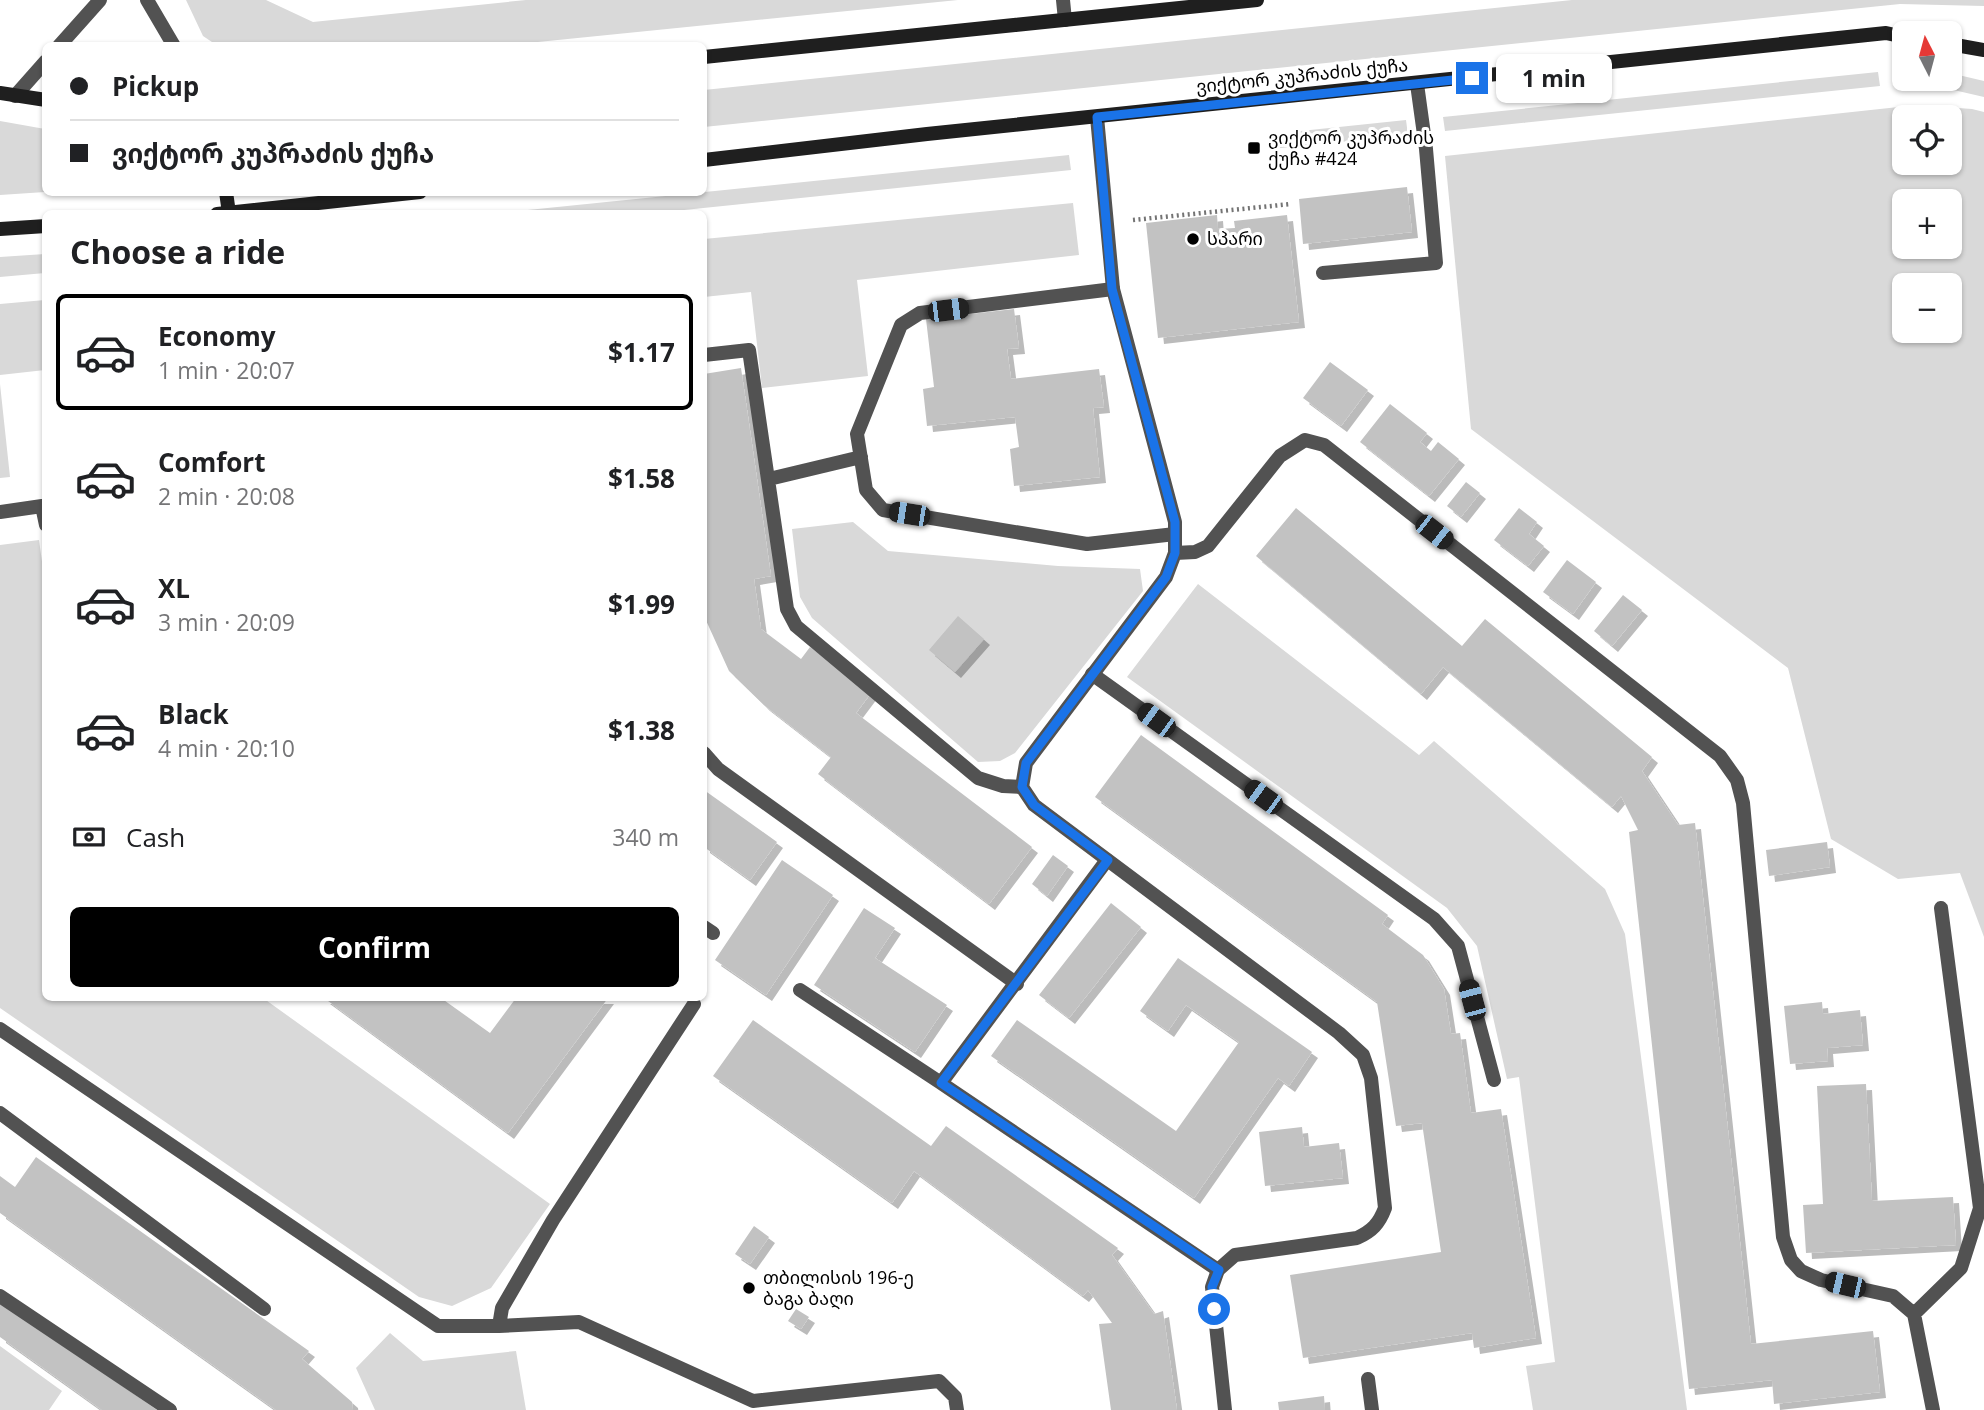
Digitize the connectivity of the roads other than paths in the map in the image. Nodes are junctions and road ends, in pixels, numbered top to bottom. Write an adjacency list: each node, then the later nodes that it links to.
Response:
1 (100, 0): 8 (street)
2 (147, 0): 9 (street)
3 (1063, 0): 6 (street)
4 (1257, 0): 5 (main road)
5 (1132, 7): 6 (main road)
6 (1065, 20): 12 (main road)
7 (1892, 34): 14 (main road, ვიქტორ კუპრაძის ქუჩა)
8 (63, 42)
9 (172, 42)
10 (1962, 46): 11 (main road)
11 (1984, 50)
12 (707, 57)
13 (42, 66): 16 (street)
14 (1417, 84): 18 (main road, ვიქტორ კუპრაძის ქუჩა); 24 (street)
15 (0, 93): 16 (main road)
16 (15, 96): 17 (main road)
17 (42, 99)
18 (1097, 117): 19 (main road, ვიქტორ კუპრაძის ქუჩა); 25 (street)
19 (707, 160)
20 (384, 196): 21 (main road)
21 (256, 210)
22 (42, 226): 23 (main road)
23 (0, 229)
24 (1323, 273)
25 (1112, 289): 27 (street); 31 (street)
26 (707, 355): 28 (street)
27 (861, 457): 28 (street); 31 (street)
28 (769, 479): 35 (street)
29 (42, 506): 30 (street)
30 (0, 512)
31 (1175, 534): 32 (street)
32 (1175, 553): 33 (street); 49 (street)
33 (1092, 674): 35 (street); 42 (street)
34 (707, 756): 38 (street)
35 (1022, 787): 36 (street)
36 (1108, 860): 38 (street); 46 (street)
37 (1941, 908): 45 (street)
38 (1017, 984): 43 (street)
39 (800, 990): 43 (street)
40 (694, 1004): 50 (street)
41 (3, 1037): 50 (street)
42 (1494, 1080)
43 (941, 1083): 46 (street)
44 (0, 1113): 48 (street)
45 (1982, 1207): 49 (street)
46 (1219, 1270): 54 (street)
47 (0, 1296): 52 (street)
48 (264, 1309)
49 (1914, 1314): 56 (street)
50 (499, 1326): 53 (street)
51 (1368, 1379): 55 (street)
52 (170, 1410)
53 (957, 1410)
54 (1225, 1410)
55 (1372, 1410)
56 (1933, 1410)

